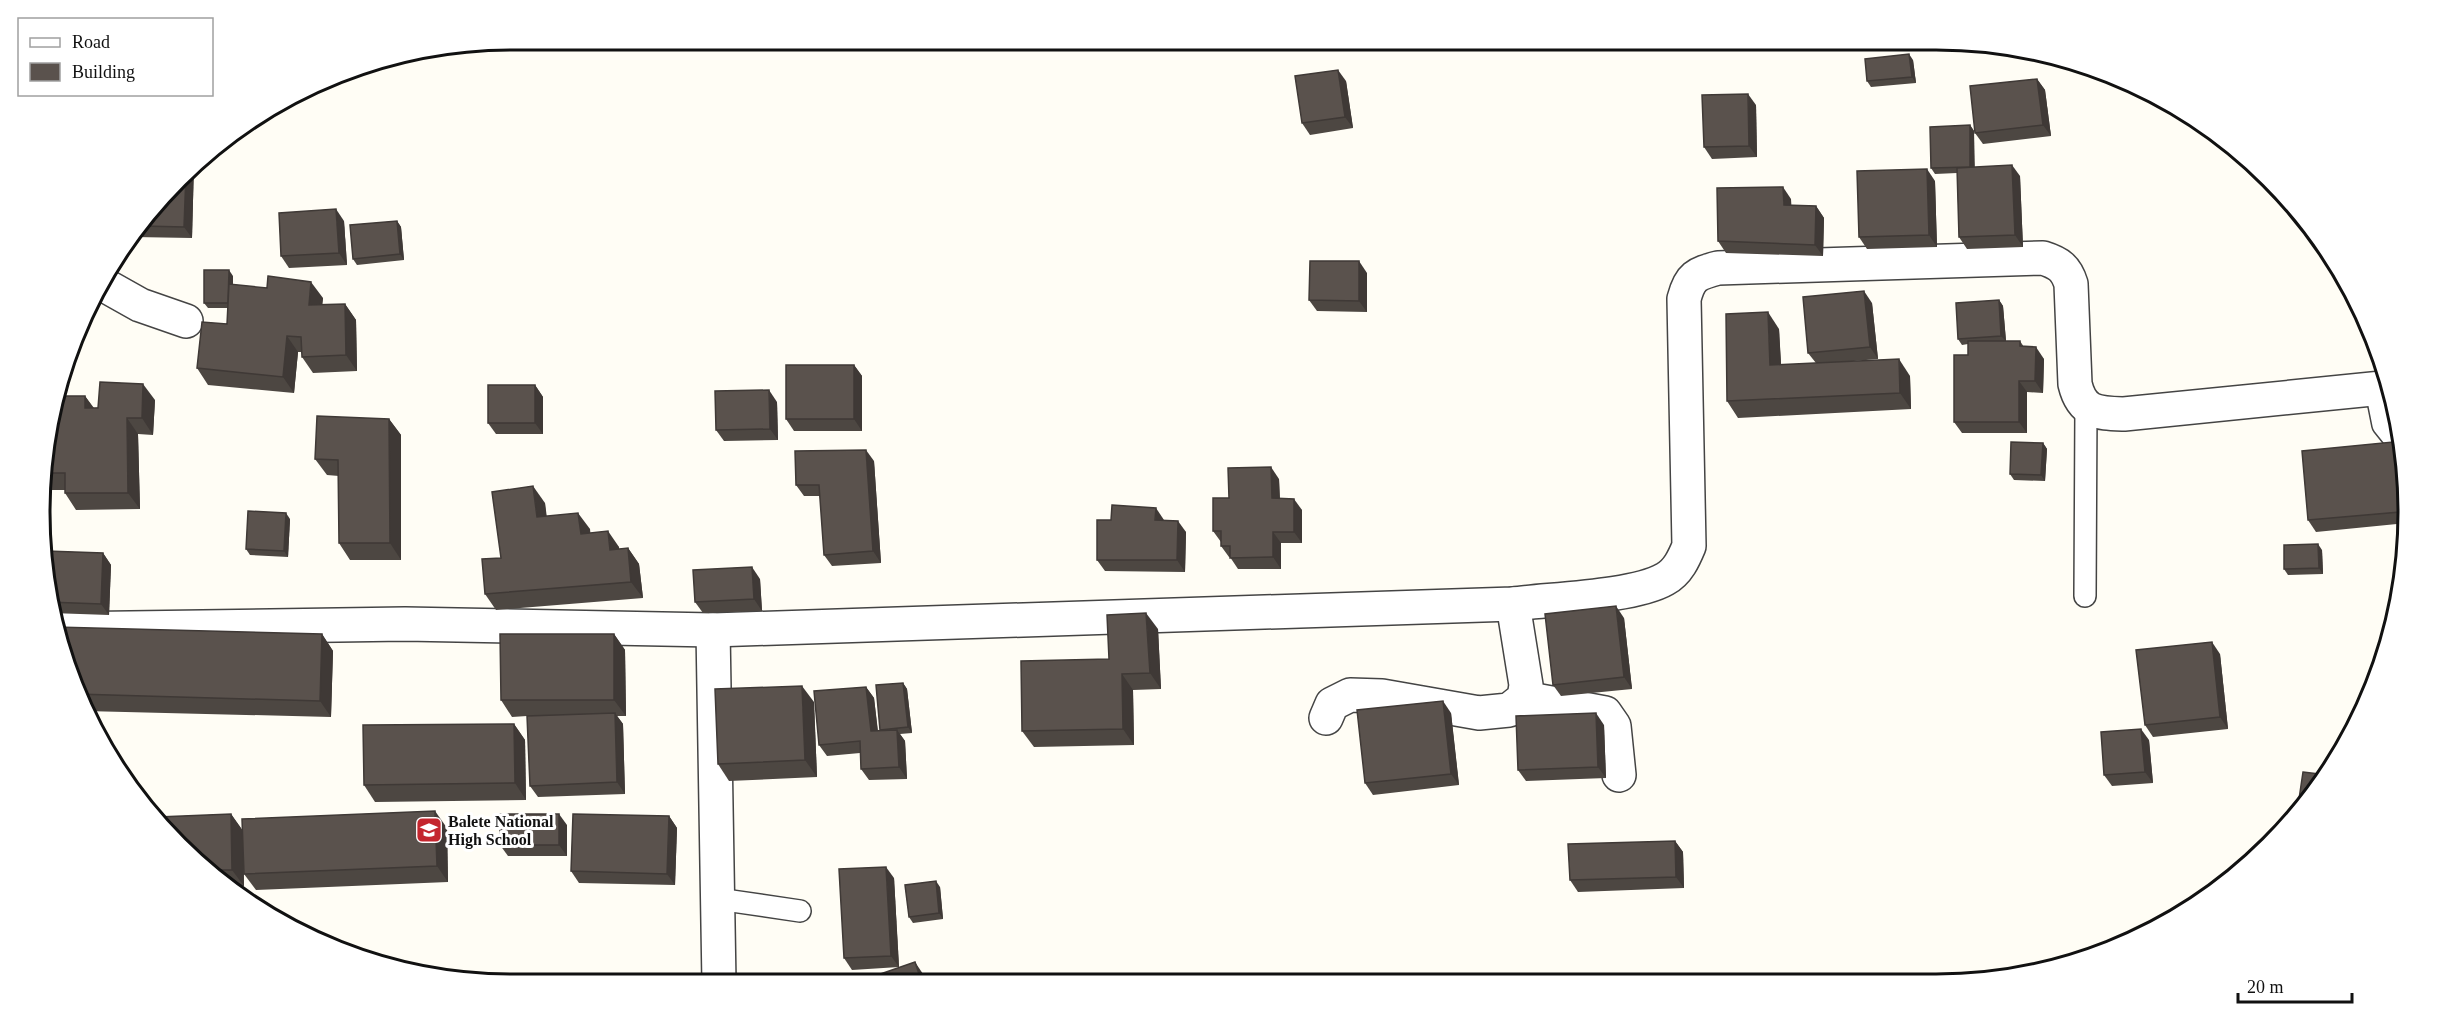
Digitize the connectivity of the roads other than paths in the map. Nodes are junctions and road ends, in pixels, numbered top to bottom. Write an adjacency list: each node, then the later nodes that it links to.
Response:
1 (107, 287): 2 (street)
2 (186, 321)
3 (2382, 388): 5 (street)
4 (2384, 395): 6 (lane)
5 (2086, 407): 7 (lane); 8 (street)
6 (2393, 437)
7 (2085, 596)
8 (1513, 604): 10 (street); 11 (street)
9 (64, 629): 10 (street)
10 (713, 630): 14 (street)
11 (1524, 698): 12 (street); 13 (street)
12 (1326, 718)
13 (1619, 775)
14 (718, 899): 15 (lane); 16 (street)
15 (800, 911)
16 (720, 974)

